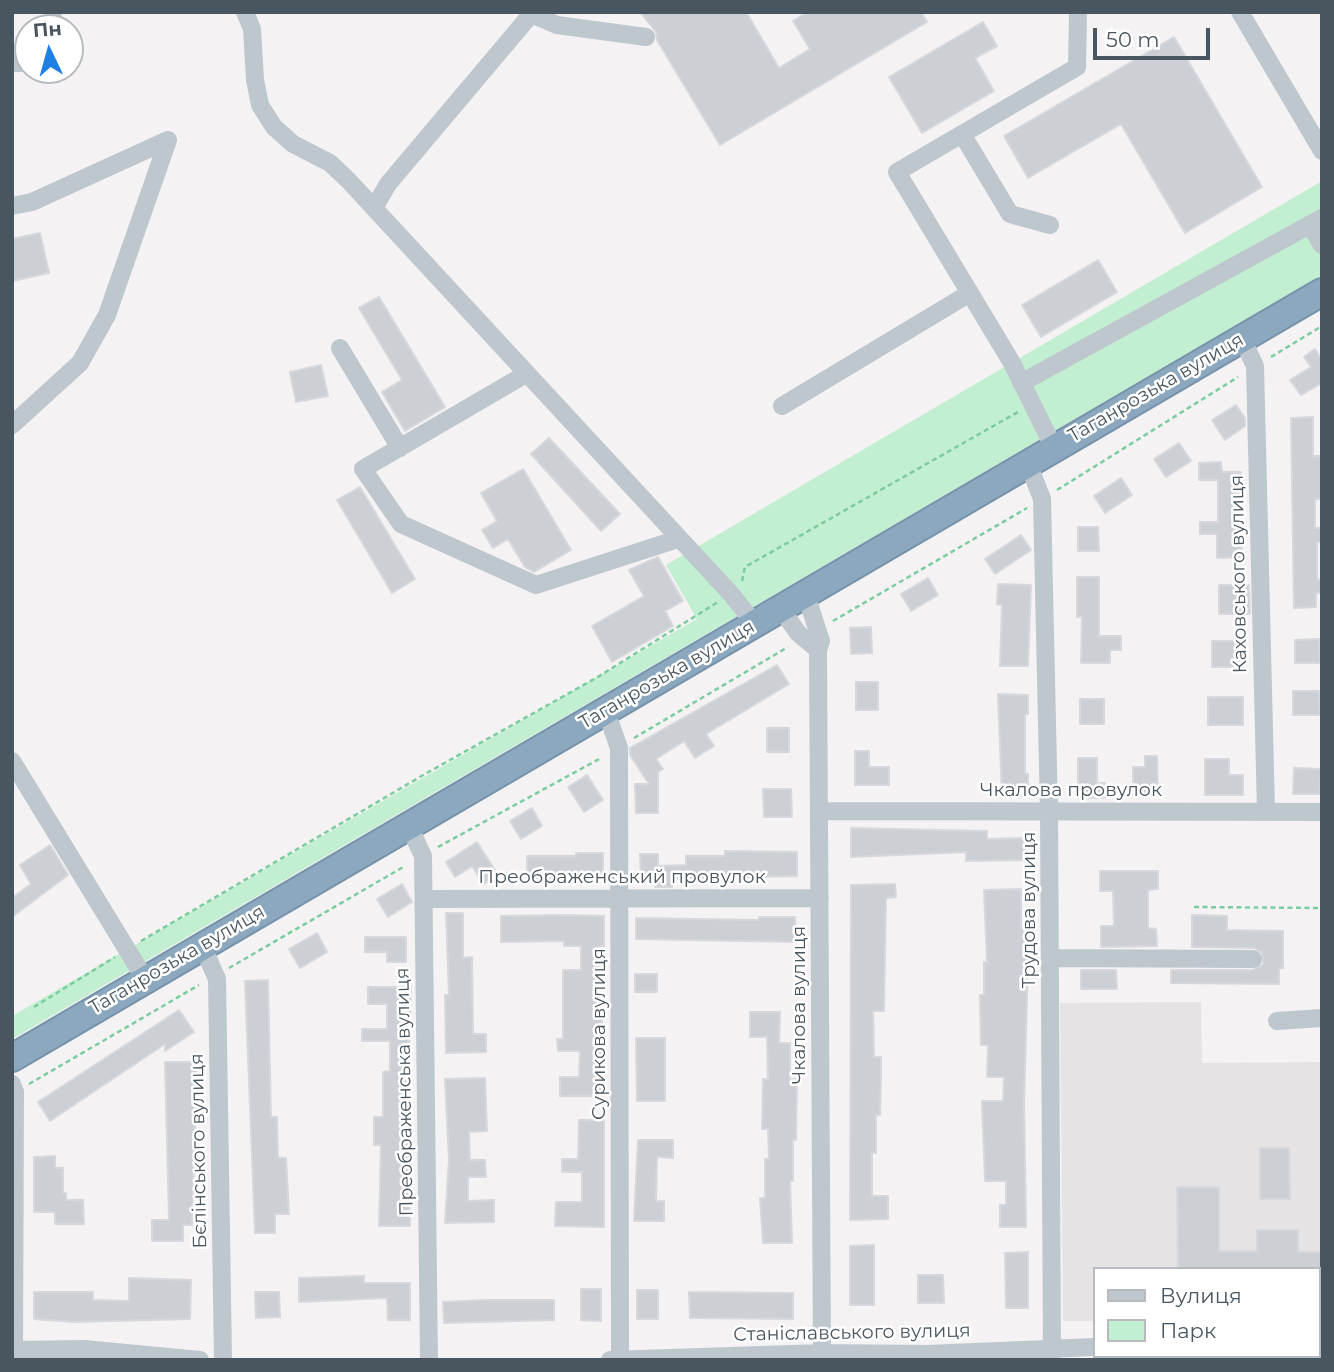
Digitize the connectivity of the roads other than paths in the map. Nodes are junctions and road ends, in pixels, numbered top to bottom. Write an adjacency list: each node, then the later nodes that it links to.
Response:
1 (245, 12): 9 (street)
2 (1078, 12): 6 (street)
3 (1240, 12): 7 (street)
4 (532, 13): 5 (street); 9 (street)
5 (646, 37)
6 (962, 134): 11 (street); 14 (street)
7 (1322, 151)
8 (12, 206): 20 (street)
9 (373, 208): 17 (street)
10 (1316, 222): 12 (street); 18 (street)
11 (1050, 225)
12 (1322, 245)
13 (1322, 292): 15 (highway, Таганрозька вулиця)
14 (970, 293): 18 (street); 19 (street)
15 (1242, 338): 22 (highway, Таганрозька вулиця); 32 (street, Каховського вулиця)
16 (340, 348): 21 (street)
17 (526, 374): 21 (street); 24 (street)
18 (1021, 383): 22 (street)
19 (782, 406)
20 (12, 425)
21 (400, 448): 24 (street)
22 (1054, 448): 23 (highway, Таганрозька вулиця)
23 (1028, 463): 25 (highway, Таганрозька вулиця); 33 (street, Трудова вулиця)
24 (678, 539): 27 (street)
25 (806, 594): 26 (highway, Таганрозька вулиця); 28 (street, Чкалова вулиця)
26 (781, 609): 27 (highway, Таганрозька вулиця); 28 (street)
27 (755, 624): 29 (highway, Таганрозька вулиця)
28 (811, 634): 31 (street, Чкалова вулиця)
29 (606, 711): 35 (highway, Таганрозька вулиця); 36 (street, Сурикова вулиця)
30 (12, 761): 42 (street)
31 (819, 811): 33 (street, Чкалова провулок); 37 (street, Чкалова вулиця)
32 (1266, 811): 33 (street, Чкалова провулок); 34 (street, Чкалова провулок)
33 (1049, 812): 40 (street, Трудова вулиця)
34 (1322, 812)
35 (409, 826): 38 (street, Преображенська вулиця); 39 (highway, Таганрозька вулиця)
36 (620, 898): 37 (street, Преображенський провулок); 38 (street, Преображенський провулок); 55 (street, Сурикова вулиця)
37 (820, 898): 50 (street, Чкалова вулиця)
38 (424, 899): 53 (street, Преображенська вулиця)
39 (202, 945): 42 (highway, Таганрозька вулиця); 52 (street, Бєлінського вулиця)
40 (1050, 958): 41 (street); 49 (street, Трудова вулиця)
41 (1253, 959)
42 (145, 979): 45 (highway, Таганрозька вулиця)
43 (1322, 1017): 44 (street)
44 (1277, 1021)
45 (12, 1058)
46 (14, 1088): 48 (street)
47 (1092, 1348): 49 (street, Станіславського вулиця)
48 (14, 1353): 51 (street)
49 (1053, 1354): 50 (street, Станіславського вулиця)
50 (822, 1356): 55 (street, Станіславського вулиця)
51 (200, 1360)
52 (223, 1360)
53 (429, 1360)
54 (610, 1360): 55 (street, Станіславського вулиця)
55 (620, 1360)

